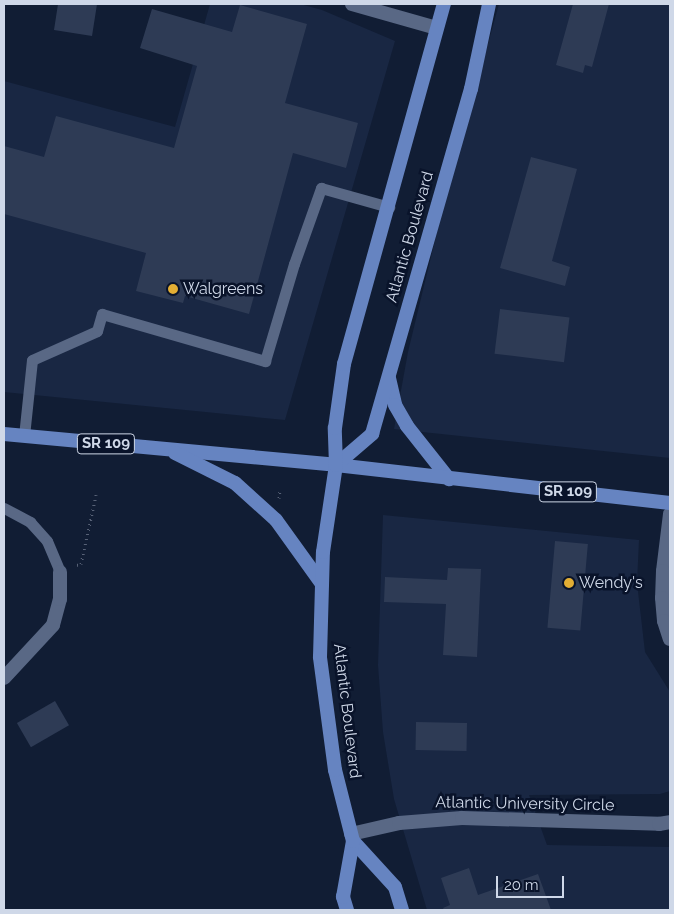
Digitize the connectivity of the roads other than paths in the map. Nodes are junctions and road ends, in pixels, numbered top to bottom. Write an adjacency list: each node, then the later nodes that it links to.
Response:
1 (352, 4): 4 (street)
2 (444, 4): 4 (main road, Atlantic Boulevard)
3 (489, 4): 6 (main road, Atlantic Boulevard)
4 (437, 28): 5 (main road, Atlantic Boulevard)
5 (389, 207): 8 (lane); 10 (main road, Atlantic Boulevard)
6 (389, 376): 10 (main road, Atlantic Boulevard); 11 (main road)
7 (4, 434): 8 (main road, SR 109)
8 (24, 436): 9 (main road, SR 109)
9 (168, 450): 10 (main road, SR 109); 16 (main road)
10 (336, 465): 11 (main road, SR 109); 16 (main road, Atlantic Boulevard)
11 (449, 479): 12 (main road, SR 109)
12 (670, 503)
13 (4, 508): 15 (lane)
14 (670, 514): 17 (street)
15 (60, 572): 18 (street)
16 (322, 584): 20 (main road, Atlantic Boulevard)
17 (670, 639)
18 (4, 678)
19 (670, 822): 20 (street, Atlantic University Circle)
20 (352, 838): 21 (main road, Atlantic Boulevard); 22 (main road, Atlantic Boulevard)
21 (347, 910)
22 (402, 910)

